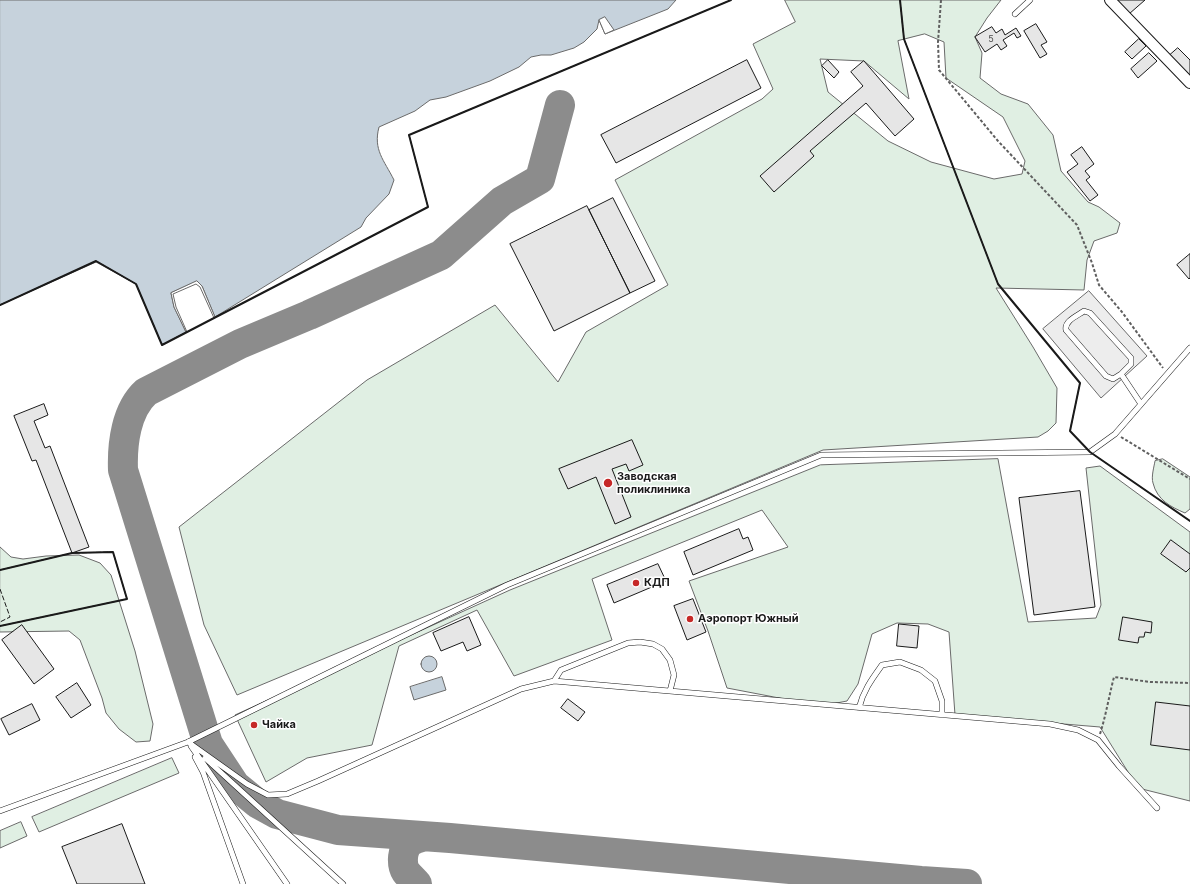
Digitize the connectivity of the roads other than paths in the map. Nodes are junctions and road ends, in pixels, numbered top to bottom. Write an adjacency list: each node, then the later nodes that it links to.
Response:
1 (1030, 0): 3 (lane)
2 (1110, 0): 4 (street)
3 (1015, 14)
4 (1190, 83)
5 (1190, 348): 7 (lane)
6 (1121, 374): 6 (lane); 7 (lane)
7 (1141, 404): 12 (lane)
8 (554, 681): 9 (lane); 9 (lane); 12 (lane)
9 (670, 691): 10 (lane)
10 (859, 708): 11 (lane); 11 (lane)
11 (942, 715): 13 (lane)
12 (188, 742): 14 (lane); 15 (lane); 16 (lane); 17 (lane)
13 (1157, 808)
14 (0, 811)
15 (244, 884)
16 (287, 884)
17 (343, 884)

